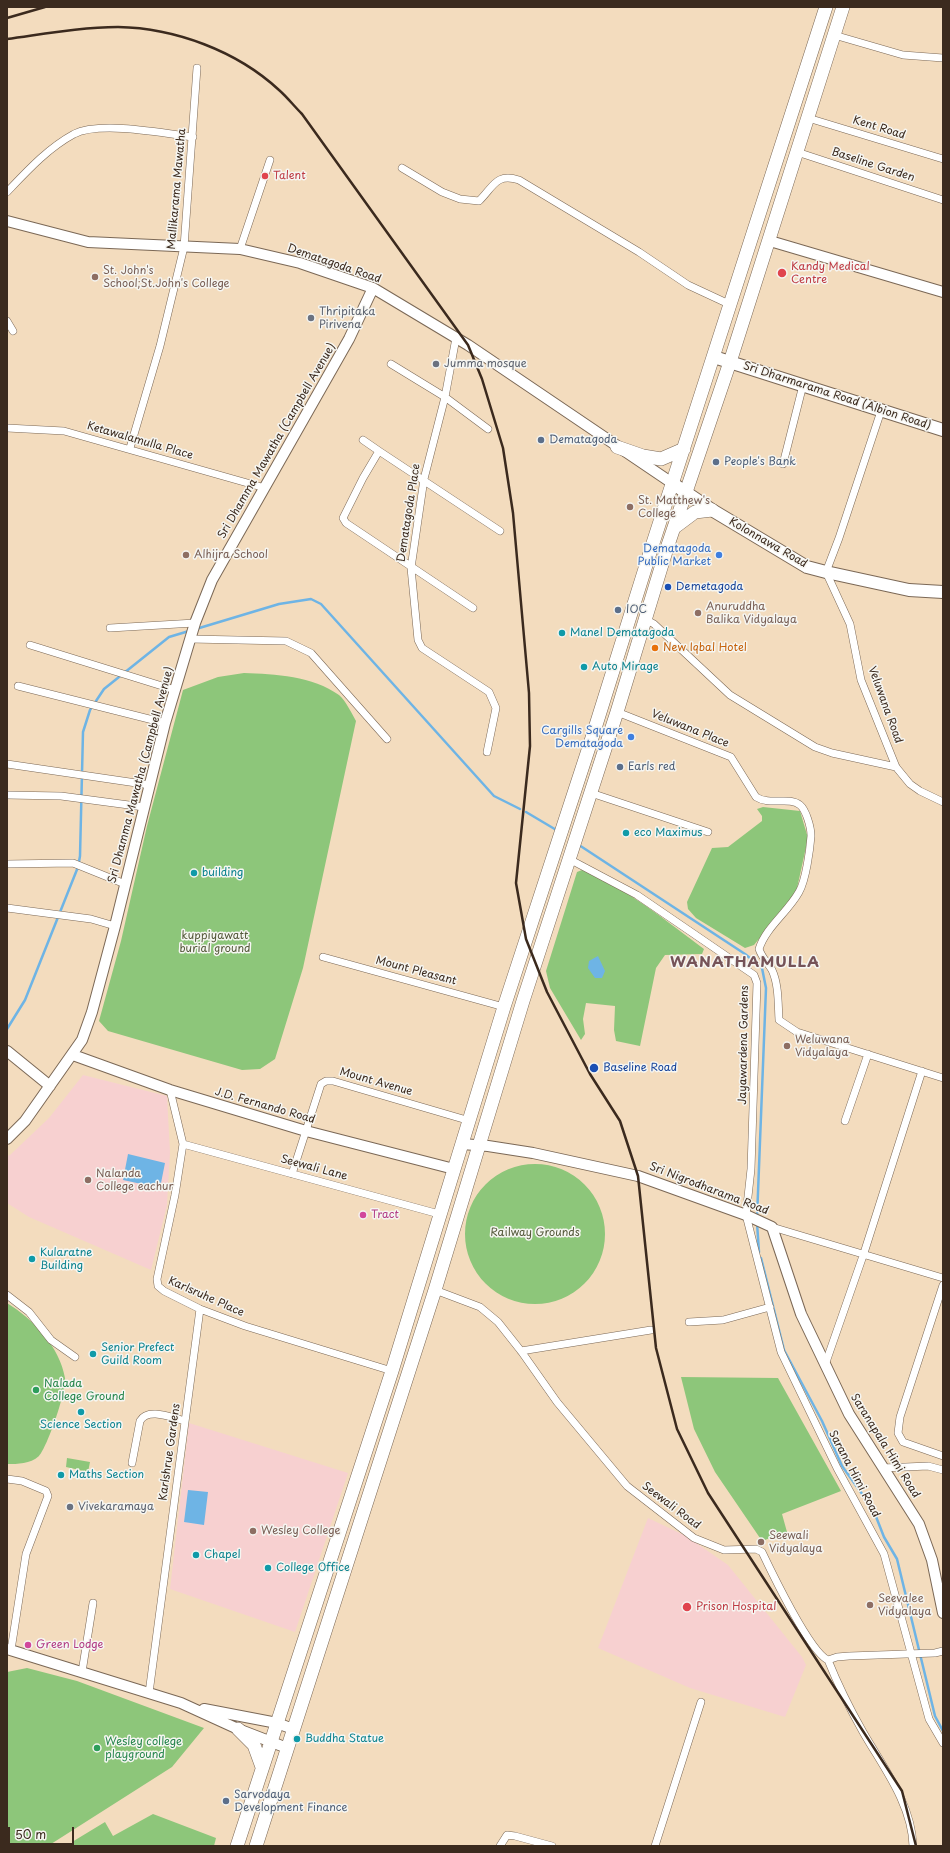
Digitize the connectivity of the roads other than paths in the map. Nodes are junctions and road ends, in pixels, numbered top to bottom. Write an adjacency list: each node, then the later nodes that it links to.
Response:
1 (826, 7): 20 (highway)
2 (843, 7): 3 (highway)
3 (834, 35): 4 (street); 6 (highway)
4 (943, 58)
5 (197, 68): 7 (street, Mallikarama Mawatha)
6 (808, 118): 8 (highway); 9 (street, Kent Road)
7 (192, 137): 12 (street); 16 (street, Mallikarama Mawatha)
8 (797, 152): 13 (street, Baseline Garden); 15 (highway)
9 (943, 159)
10 (270, 160): 17 (street)
11 (402, 168): 20 (street)
12 (7, 192)
13 (943, 200)
14 (7, 221): 16 (main road, Dematagoda Road)
15 (770, 241): 19 (main road); 25 (highway)
16 (184, 247): 17 (main road, Dematagoda Road); 35 (street, Mallikarama Mawatha)
17 (240, 249): 18 (main road, Dematagoda Road)
18 (373, 288): 23 (main road, Dematagoda Road); 41 (main road, Sri Dhamma Mawatha (Campbell Avenue))
19 (943, 292)
20 (731, 305): 24 (highway)
21 (7, 321): 22 (street)
22 (13, 331)
23 (456, 338): 28 (street, Dematagoda Place); 34 (main road, Dematagoda Road)
24 (714, 357): 25 (main road, Sri Dharmarama Road (Albion Road)); 36 (highway)
25 (730, 362): 27 (main road, Sri Dharmarama Road (Albion Road)); 42 (highway)
26 (391, 364): 28 (street)
27 (803, 385): 29 (main road, Sri Dharmarama Road (Albion Road)); 38 (street)
28 (445, 397): 31 (street); 39 (street, Dematagoda Place)
29 (881, 411): 32 (main road, Sri Dharmarama Road (Albion Road)); 47 (street)
30 (7, 428): 35 (street, Ketawalamulla Place)
31 (488, 429)
32 (943, 430)
33 (362, 440): 37 (street)
34 (617, 447): 36 (highway); 40 (main road, Dematagoda Road)
35 (130, 448): 41 (street, Ketawalamulla Place)
36 (684, 449): 40 (highway)
37 (379, 451): 39 (street); 46 (street)
38 (783, 464)
39 (424, 479): 45 (street); 46 (street, Dematagoda Place)
40 (672, 483): 42 (main road, Kolonnawa Road); 74 (highway)
41 (265, 488): 52 (main road, Sri Dhamma Mawatha (Campbell Avenue))
42 (687, 493): 43 (main road, Kolonnawa Road); 44 (highway)
43 (712, 510): 44 (highway); 47 (main road, Kolonnawa Road)
44 (675, 527): 50 (highway)
45 (500, 531)
46 (411, 568): 49 (street); 59 (street, Dematagoda Place)
47 (826, 572): 48 (main road, Kolonnawa Road); 61 (street, Veluwana Road)
48 (943, 592)
49 (473, 608)
50 (645, 619): 56 (highway); 61 (street)
51 (110, 628): 52 (street)
52 (193, 630): 55 (main road, Sri Dhamma Mawatha (Campbell Avenue)); 58 (street)
53 (30, 645): 55 (street)
54 (18, 686): 57 (street)
55 (175, 690): 57 (main road, Sri Dhamma Mawatha (Campbell Avenue))
56 (617, 712): 63 (highway); 76 (street, Veluwana Place)
57 (165, 723): 62 (main road, Sri Dhamma Mawatha (Campbell Avenue))
58 (387, 739)
59 (488, 752)
60 (8, 764): 62 (street)
61 (896, 767): 65 (street, Veluwana Road)
62 (150, 784): 66 (main road, Sri Dhamma Mawatha (Campbell Avenue))
63 (591, 793): 67 (street); 68 (highway)
64 (7, 795): 66 (street)
65 (943, 802)
66 (144, 807): 70 (main road, Sri Dhamma Mawatha (Campbell Avenue))
67 (708, 832)
68 (573, 848): 88 (highway); 92 (street, Jayawardena Gardens)
69 (7, 864): 70 (street)
70 (125, 884): 72 (main road, Sri Dhamma Mawatha (Campbell Avenue))
71 (7, 908): 72 (street)
72 (115, 926): 77 (main road, Sri Dhamma Mawatha (Campbell Avenue))
73 (323, 957): 74 (street, Mount Pleasant)
74 (504, 1007): 82 (highway)
75 (7, 1051): 80 (main road)
76 (868, 1054): 78 (street, Veluwana Place); 83 (street)
77 (73, 1055): 80 (main road, Sri Dhamma Mawatha (Campbell Avenue)); 81 (main road, J.D. Fernando Road)
78 (922, 1071): 79 (street, Veluwana Place); 94 (street)
79 (943, 1078)
80 (50, 1086): 85 (main road, Sri Dhamma Mawatha (Campbell Avenue))
81 (170, 1090): 84 (main road, J.D. Fernando Road); 86 (street, Karlsruhe Place)
82 (470, 1120): 84 (street, Mount Avenue); 87 (highway)
83 (845, 1121)
84 (306, 1130): 89 (main road, J.D. Fernando Road); 90 (street, Mount Avenue)
85 (7, 1139)
86 (183, 1144): 90 (street, Seewali Lane); 100 (street, Karlsruhe Place)
87 (462, 1144): 88 (main road, Sri Nigrodharama Road); 89 (highway)
88 (480, 1146): 92 (main road, Sri Nigrodharama Road); 97 (highway)
89 (454, 1169): 91 (highway)
90 (292, 1174): 91 (street, Seewali Lane)
91 (439, 1214): 106 (highway)
92 (749, 1216): 93 (main road, Sri Nigrodharama Road); 99 (street, Sarana Himi Road)
93 (769, 1225): 94 (street, Sri Nigrodharama Road); 105 (main road, Saranapala Himi Road)
94 (864, 1253): 95 (street, Sri Nigrodharama Road); 105 (street)
95 (943, 1278)
96 (943, 1285): 108 (street)
97 (435, 1290): 103 (street, Seewali Road); 125 (highway)
98 (7, 1295): 104 (street)
99 (770, 1307): 101 (street); 117 (street, Sarana Himi Road)
100 (200, 1309): 106 (street, Karlsruhe Place); 107 (street, Karlshrue Gardens)
101 (689, 1322)
102 (651, 1330): 103 (street)
103 (522, 1351): 118 (street, Seewali Road)
104 (75, 1357)
105 (825, 1365): 110 (main road, Saranapala Himi Road)
106 (392, 1370): 123 (highway)
107 (185, 1421): 109 (street); 120 (street, Karlshrue Gardens)
108 (943, 1456)
109 (132, 1463)
110 (883, 1468): 111 (street); 114 (main road, Saranapala Himi Road)
111 (943, 1470)
112 (7, 1479): 115 (street)
113 (94, 1603): 119 (street)
114 (943, 1613)
115 (9, 1650): 119 (main road)
116 (943, 1651): 117 (street)
117 (913, 1654): 118 (street); 127 (street, Sarana Himi Road)
118 (828, 1660): 135 (street)
119 (82, 1672): 120 (main road)
120 (149, 1693): 122 (main road)
121 (701, 1702): 134 (street)
122 (181, 1704): 123 (main road); 124 (main road)
123 (277, 1723): 125 (main road); 126 (highway)
124 (238, 1729): 126 (main road); 129 (highway)
125 (293, 1729): 128 (highway)
126 (270, 1742): 128 (main road); 129 (highway)
127 (943, 1743)
128 (287, 1748): 131 (highway)
129 (262, 1767): 130 (highway)
130 (236, 1846)
131 (256, 1846)
132 (500, 1846): 133 (street)
133 (552, 1846)
134 (654, 1846)
135 (913, 1846)

